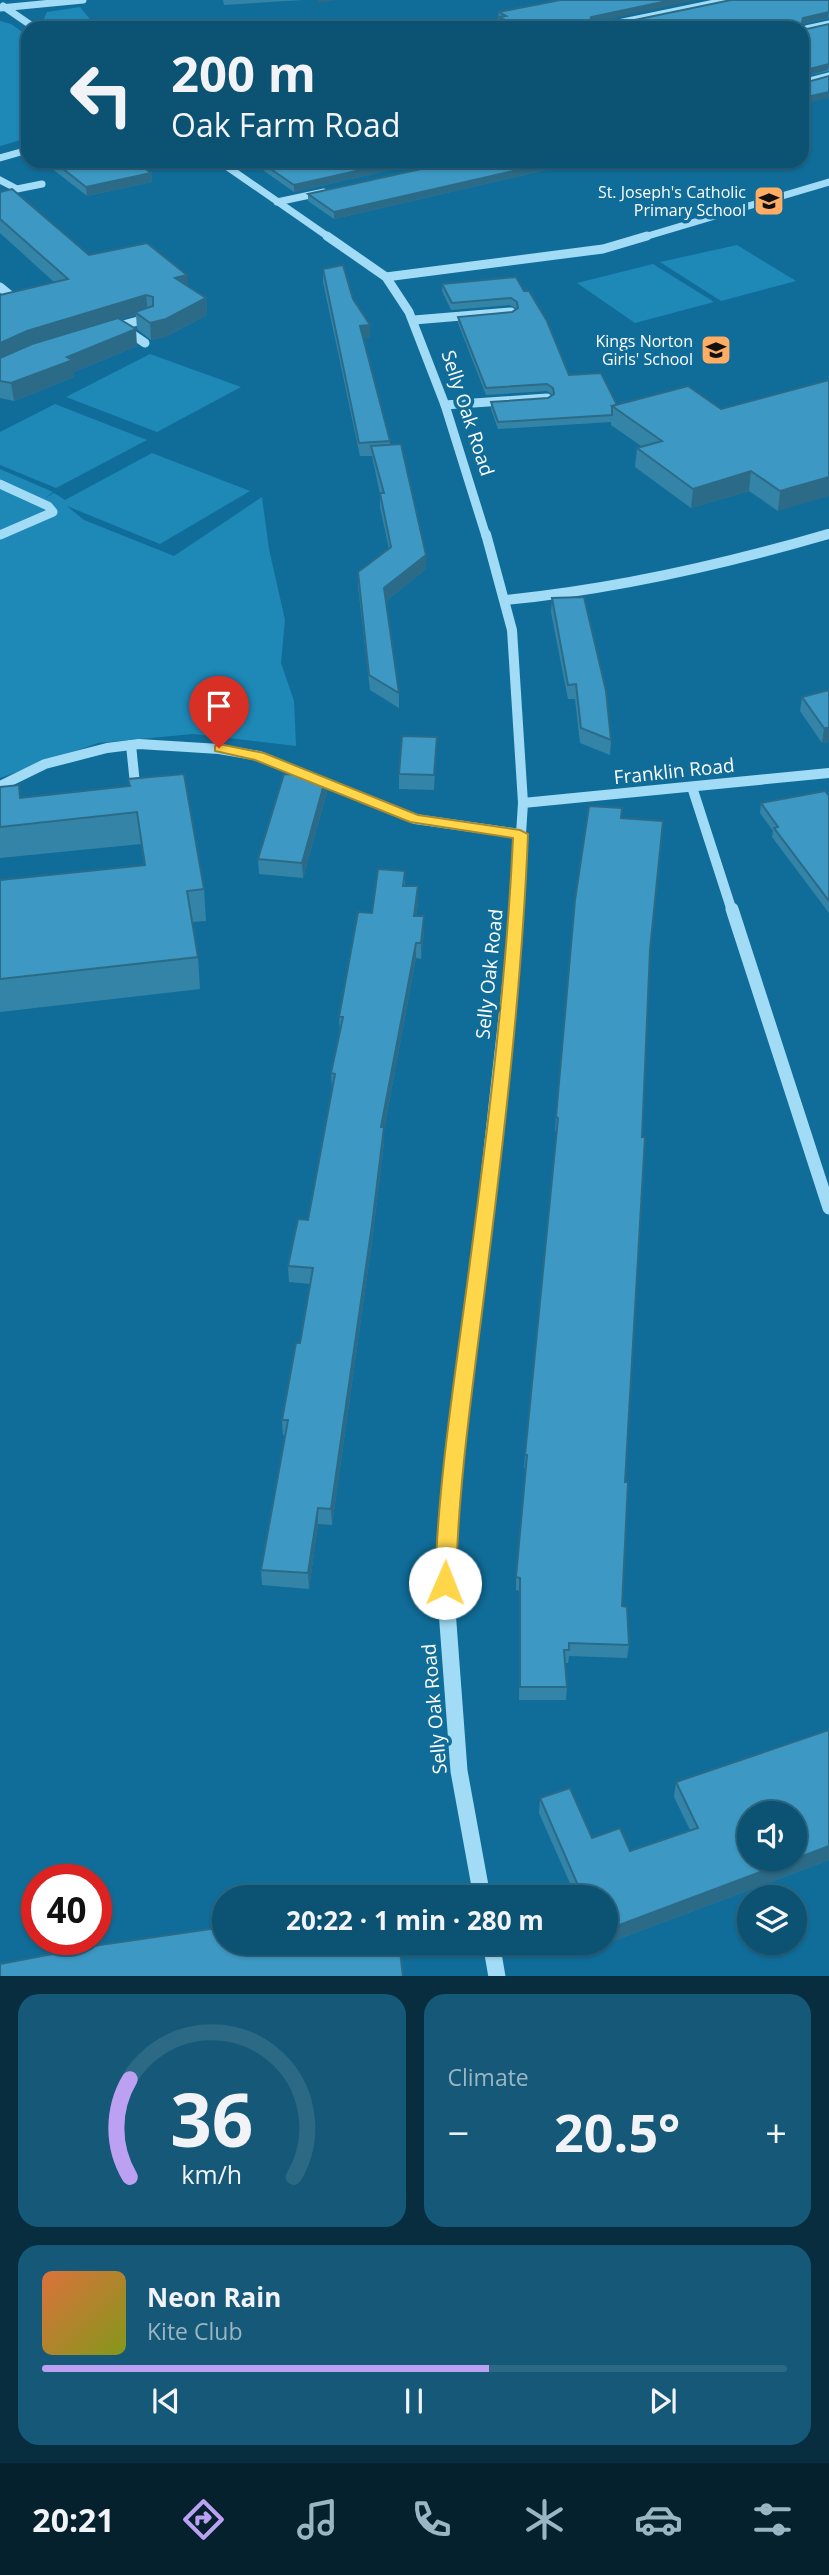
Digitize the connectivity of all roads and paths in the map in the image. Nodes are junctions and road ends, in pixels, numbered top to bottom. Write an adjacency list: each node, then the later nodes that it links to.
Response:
1 (83, 0): 3 (street)
2 (729, 0): 5 (street)
3 (2, 6): 4 (street)
4 (24, 21)
5 (628, 21)
6 (829, 24): 7 (street)
7 (809, 28)
8 (829, 76): 9 (street)
9 (809, 81)
10 (21, 152): 11 (street)
11 (0, 158)
12 (229, 168): 17 (street, Selly Oak Road)
13 (0, 180): 15 (street)
14 (829, 182): 18 (street)
15 (41, 184)
16 (329, 191): 17 (street)
17 (277, 202): 18 (street, Selly Oak Road)
18 (386, 277): 23 (street, Selly Oak Road)
19 (0, 287): 20 (street)
20 (10, 296)
21 (511, 312): 23 (street)
22 (149, 317): 24 (street)
23 (414, 320): 28 (street, Selly Oak Road)
24 (120, 326): 25 (street); 26 (street)
25 (100, 331)
26 (145, 343)
27 (547, 398): 28 (street)
28 (445, 405): 32 (street, Selly Oak Road)
29 (0, 484): 31 (street)
30 (829, 534): 32 (street)
31 (0, 535)
32 (506, 600): 38 (street, Selly Oak Road)
33 (131, 745): 35 (street); 37 (street); 39 (street)
34 (829, 773): 36 (street, Franklin Road)
35 (5, 787)
36 (692, 787): 38 (street, Franklin Road); 40 (street)
37 (124, 802)
38 (523, 803): 39 (street, Selly Oak Road)
39 (520, 834): 41 (street, Selly Oak Road)
40 (829, 1208)
41 (480, 1885)
42 (493, 1955): 43 (street)
43 (497, 1976)

